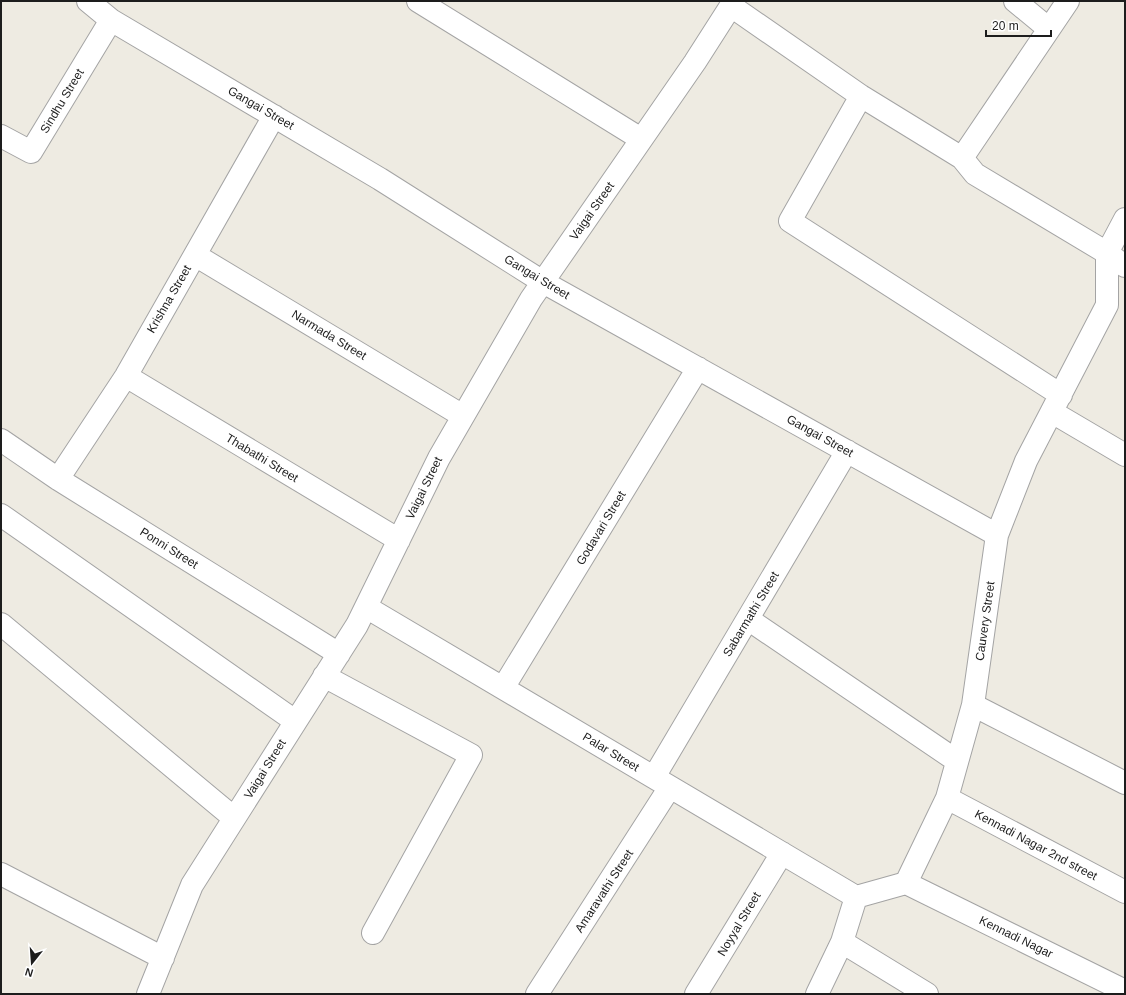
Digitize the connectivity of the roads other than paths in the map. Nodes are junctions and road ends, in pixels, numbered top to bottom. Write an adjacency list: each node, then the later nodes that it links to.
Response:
1 (88, 1): 6 (street, Gangai Street)
2 (418, 1): 11 (street)
3 (1014, 1): 7 (street)
4 (1068, 1): 7 (street)
5 (732, 4): 8 (street); 11 (street, Vaigai Street)
6 (111, 20): 9 (street, Gangai Street); 10 (street, Sindhu Street)
7 (1050, 29): 12 (street)
8 (860, 96): 12 (street); 20 (street)
9 (274, 116): 15 (street, Krishna Street); 17 (street, Gangai Street)
10 (1, 136)
11 (641, 139): 17 (street, Vaigai Street)
12 (962, 158): 14 (street)
13 (1125, 219): 14 (street, Cauvery Street)
14 (1107, 253): 16 (street); 20 (street, Cauvery Street)
15 (194, 255): 19 (street, Krishna Street); 21 (street, Narmada Street)
16 (1125, 266)
17 (543, 282): 18 (street, Gangai Street); 21 (street, Vaigai Street)
18 (698, 368): 23 (street, Gangai Street); 34 (street, Godavari Street)
19 (126, 376): 25 (street, Krishna Street); 28 (street, Thabathi Street)
20 (1056, 403): 24 (street); 27 (street, Cauvery Street)
21 (463, 416): 28 (street, Vaigai Street)
22 (1, 440): 25 (street, Ponni Street)
23 (847, 451): 27 (street, Gangai Street); 30 (street, Sabarmathi Street)
24 (1125, 455)
25 (58, 479): 32 (street, Ponni Street)
26 (1, 515): 36 (street)
27 (997, 534): 35 (street, Cauvery Street)
28 (399, 540): 29 (street, Vaigai Street)
29 (366, 608): 32 (street, Vaigai Street); 34 (street, Palar Street)
30 (748, 619): 37 (street); 38 (street, Sabarmathi Street)
31 (1, 624): 41 (street)
32 (339, 654): 33 (street, Vaigai Street)
33 (324, 676): 36 (street, Vaigai Street); 47 (street)
34 (503, 688): 38 (street, Palar Street)
35 (973, 705): 37 (street, Cauvery Street); 39 (street)
36 (295, 721): 41 (street, Vaigai Street)
37 (957, 761): 40 (street, Cauvery Street)
38 (662, 782): 42 (street, Palar Street); 52 (street, Amaravathi Street)
39 (1125, 783)
40 (947, 798): 44 (street, Cauvery Street); 45 (street, Kennadi Nagar 2nd street)
41 (234, 818): 49 (street, Vaigai Street)
42 (782, 853): 46 (street, Palar Street); 53 (street, Noyyal Street)
43 (1, 874): 49 (street)
44 (906, 883): 46 (street); 50 (street, Kennadi Nagar)
45 (1125, 892)
46 (856, 897): 48 (street)
47 (373, 933)
48 (842, 942): 54 (street); 55 (street)
49 (163, 958): 51 (street, Vaigai Street)
50 (1125, 991)
51 (148, 994)
52 (537, 994)
53 (696, 994)
54 (816, 994)
55 (927, 994)

